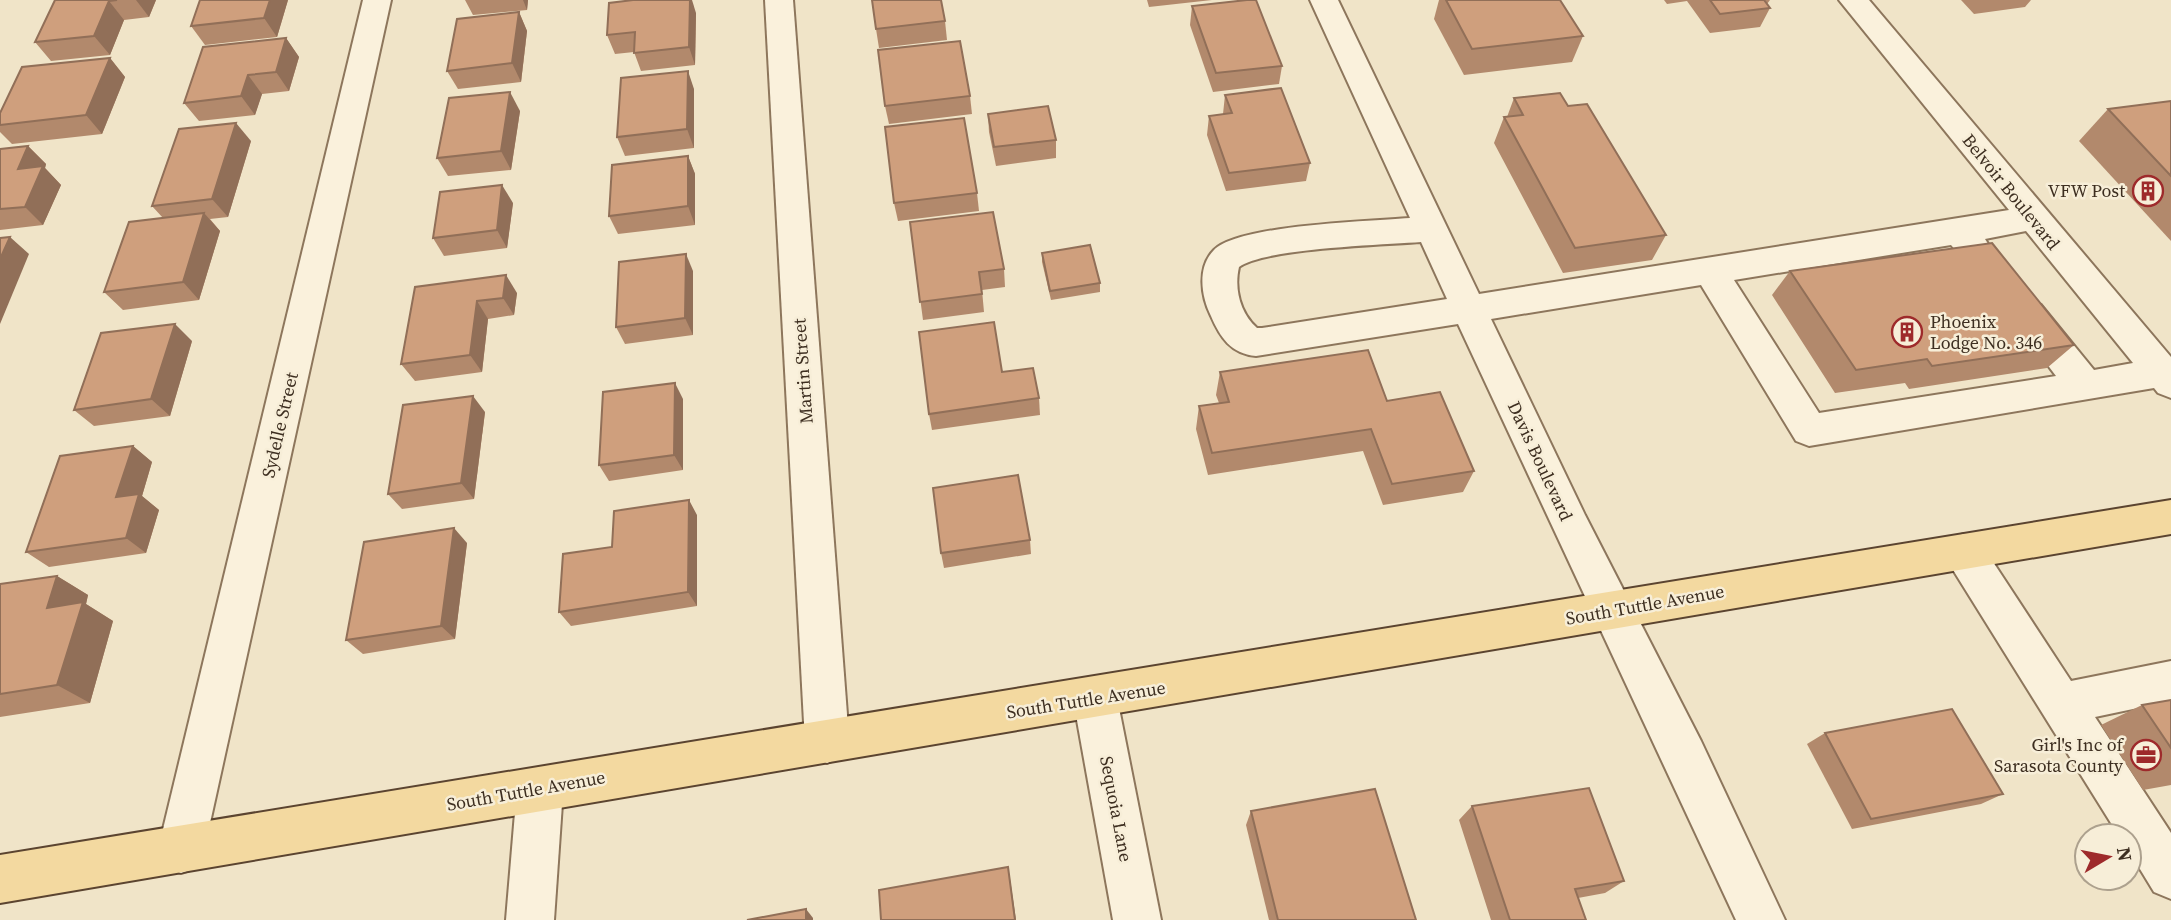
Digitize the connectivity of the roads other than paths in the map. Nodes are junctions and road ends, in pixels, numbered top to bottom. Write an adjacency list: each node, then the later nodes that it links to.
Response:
1 (377, 0): 20 (street, Sydelle Street)
2 (779, 0): 18 (street, Martin Street)
3 (1324, 0): 6 (street, Davis Boulevard)
4 (1853, 0): 5 (street, Belvoir Boulevard)
5 (2033, 218): 7 (street); 10 (street, Belvoir Boulevard)
6 (1431, 229): 9 (street, Davis Boulevard); 9 (street)
7 (1959, 231): 8 (street); 11 (street)
8 (1710, 271): 9 (street); 11 (street)
9 (1468, 309): 14 (street, Davis Boulevard)
10 (2167, 377): 11 (street)
11 (2086, 386)
12 (2171, 517): 13 (main road, South Tuttle Avenue)
13 (1964, 552): 14 (main road, South Tuttle Avenue); 17 (street)
14 (1612, 610): 16 (main road, South Tuttle Avenue); 25 (street, Davis Boulevard)
15 (2171, 681): 17 (street)
16 (1095, 698): 18 (main road, South Tuttle Avenue); 24 (street, Sequoia Lane)
17 (2061, 704): 21 (street)
18 (827, 741): 19 (main road, South Tuttle Avenue)
19 (540, 789): 20 (main road, South Tuttle Avenue); 23 (street)
20 (181, 850): 22 (main road, South Tuttle Avenue)
21 (2171, 875)
22 (0, 879)
23 (530, 920)
24 (1137, 920)
25 (1761, 920)

